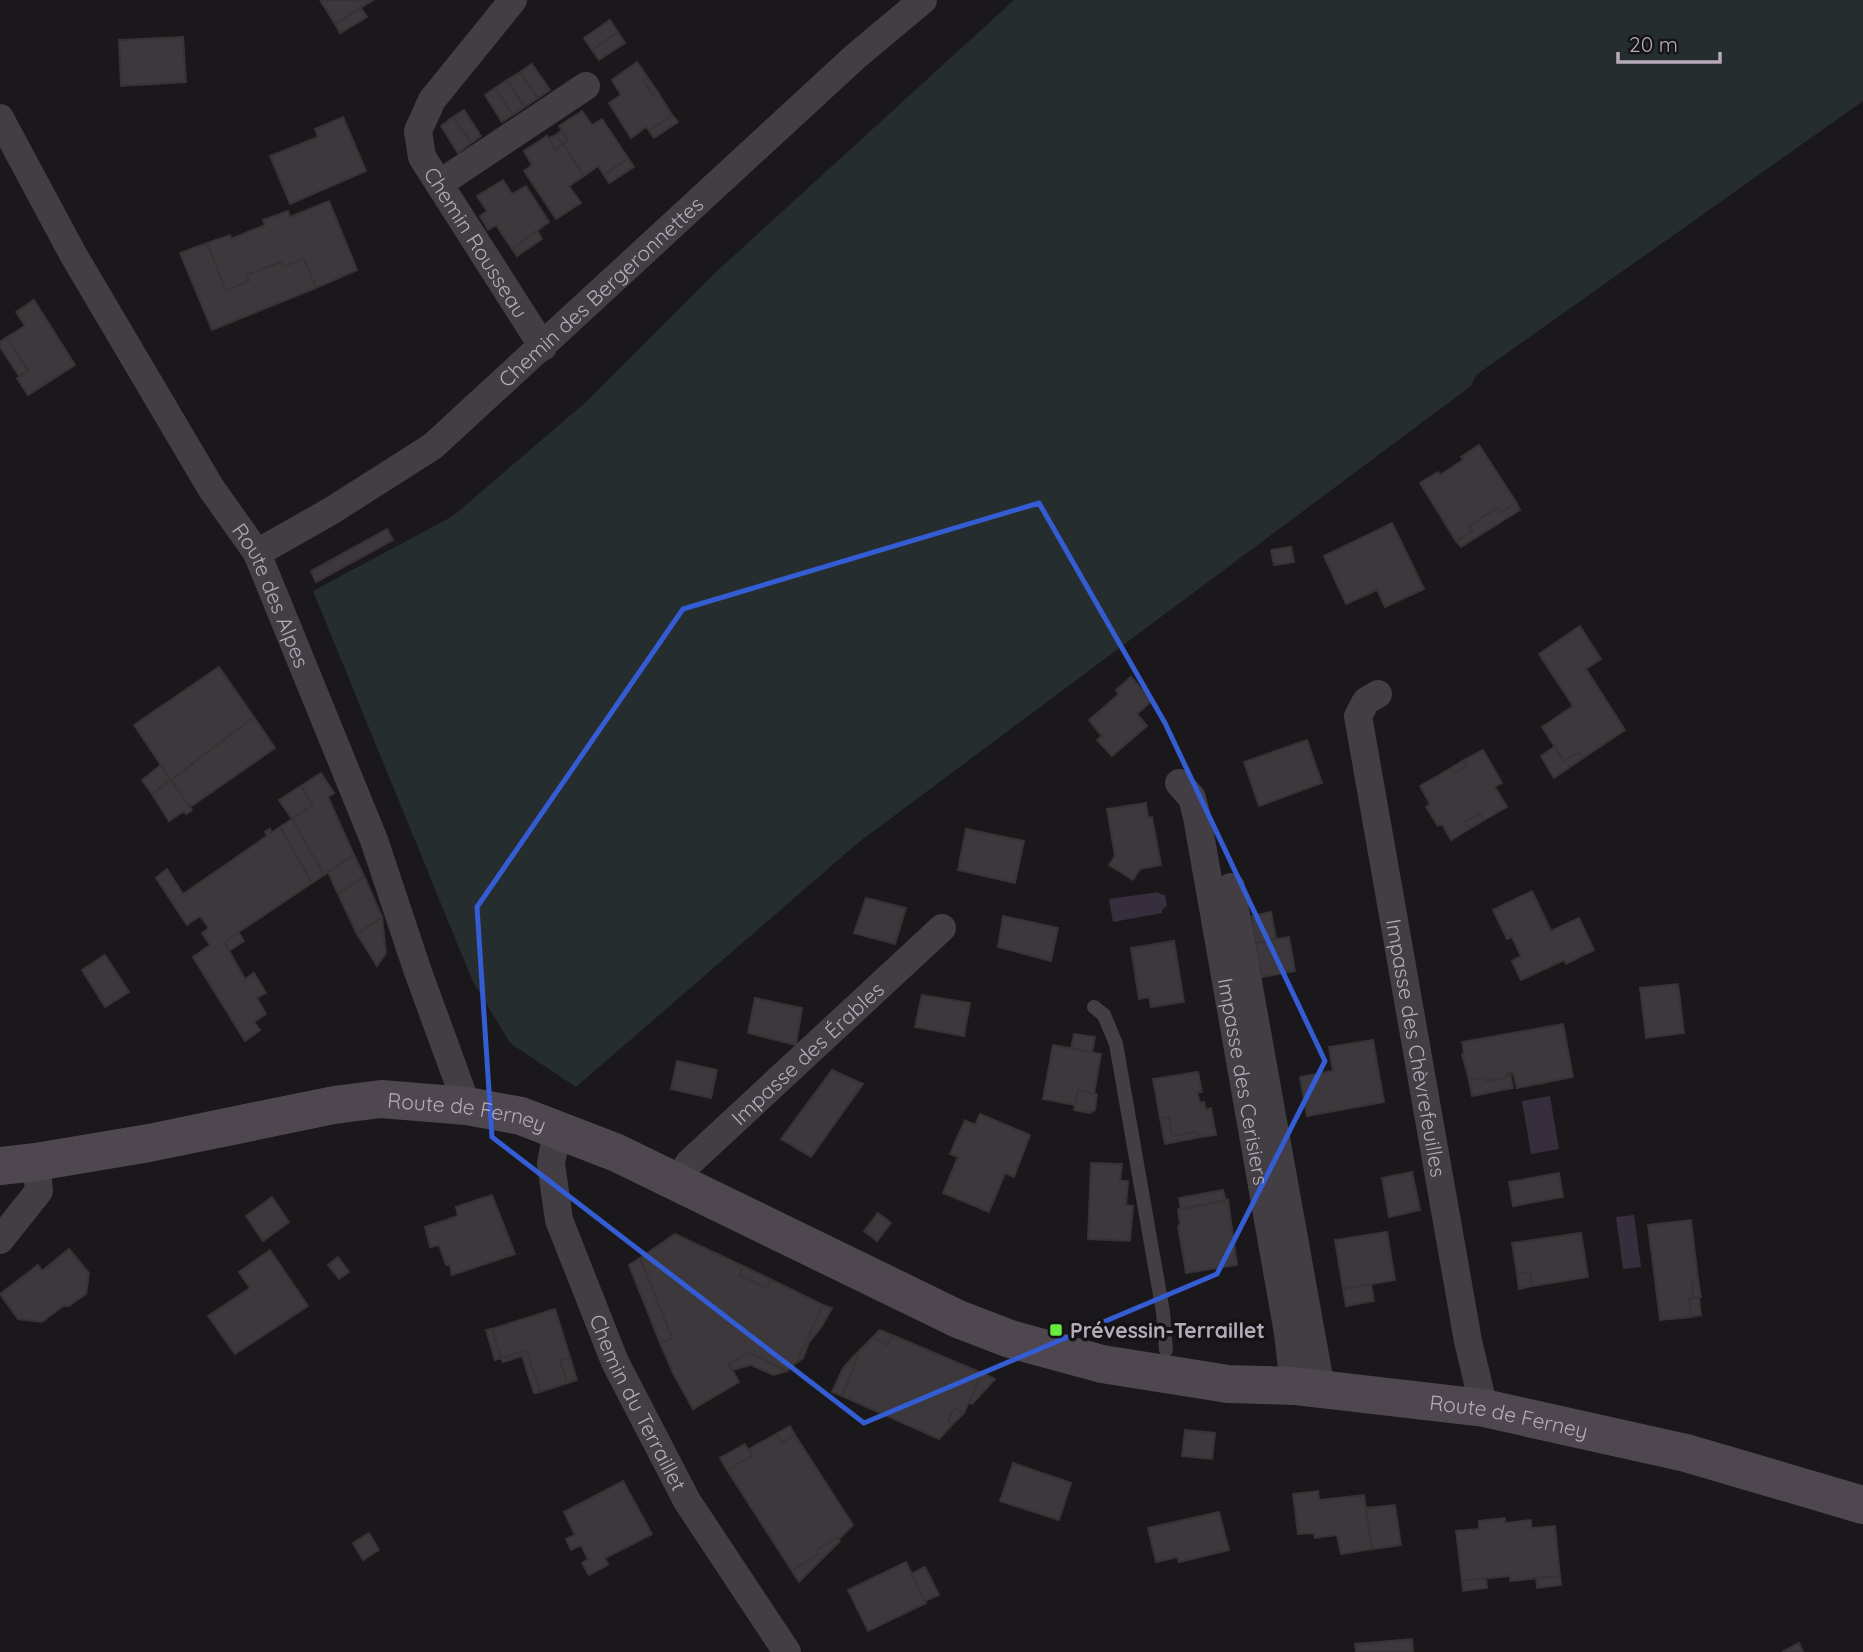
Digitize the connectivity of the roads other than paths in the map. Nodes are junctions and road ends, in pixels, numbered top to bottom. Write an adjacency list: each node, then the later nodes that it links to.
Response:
1 (513, 0): 5 (street, Chemin Rousseau)
2 (923, 0): 6 (street, Chemin des Bergeronnettes)
3 (586, 86): 5 (street)
4 (0, 118): 7 (street, Route des Alpes)
5 (439, 184): 6 (street, Chemin Rousseau)
6 (543, 347): 7 (street, Chemin des Bergeronnettes)
7 (257, 553): 13 (street, Route des Alpes)
8 (1378, 694): 21 (street, Impasse des Chèvrefeuilles)
9 (1179, 783): 20 (street, Impasse des Cerisiers)
10 (1231, 887): 20 (street)
11 (942, 928): 16 (street, Impasse des Érables)
12 (1094, 1007): 19 (lane)
13 (467, 1106): 14 (main road, Route de Ferney); 15 (main road, Route de Ferney)
14 (558, 1130): 16 (main road, Route de Ferney); 23 (street, Chemin du Terraillet)
15 (18, 1164): 17 (street)
16 (677, 1182): 18 (main road, Route de Ferney)
17 (0, 1240)
18 (904, 1291): 19 (main road, Route de Ferney); 20 (main road, Route de Ferney)
19 (1166, 1350): 20 (main road, Route de Ferney)
20 (1307, 1387): 21 (main road, Route de Ferney)
21 (1484, 1408): 22 (main road, Route de Ferney)
22 (1863, 1505)
23 (787, 1652)

